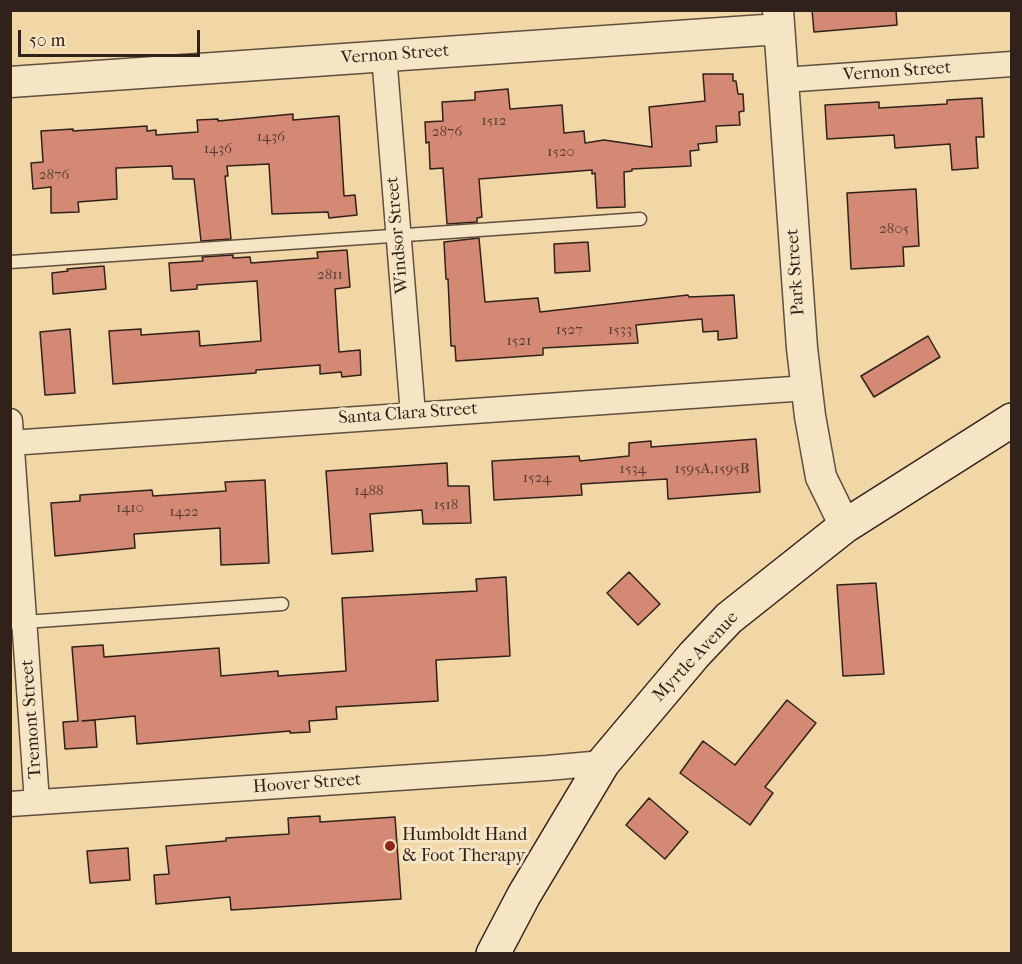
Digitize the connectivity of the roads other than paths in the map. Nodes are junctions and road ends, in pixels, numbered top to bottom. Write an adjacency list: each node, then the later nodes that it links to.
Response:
1 (778, 20): 2 (street, Vernon Street); 4 (street, Park Street)
2 (384, 56): 5 (street, Vernon Street); 7 (street, Windsor Street)
3 (1011, 64): 4 (street, Vernon Street)
4 (783, 81): 9 (street, Park Street)
5 (10, 82)
6 (640, 219): 7 (lane)
7 (399, 234): 8 (lane); 10 (street, Windsor Street)
8 (10, 262)
9 (807, 388): 10 (street, Santa Clara Street); 13 (street, Park Street)
10 (413, 414): 12 (street, Santa Clara Street)
11 (1011, 420): 13 (main road, Myrtle Avenue)
12 (11, 435): 15 (street, Tremont Street)
13 (844, 526): 16 (main road, Myrtle Avenue)
14 (282, 604): 15 (lane)
15 (18, 622): 17 (street, Tremont Street)
16 (603, 763): 17 (street, Hoover Street); 19 (main road, Myrtle Avenue)
17 (38, 802): 18 (street, Hoover Street)
18 (10, 804)
19 (493, 954)

